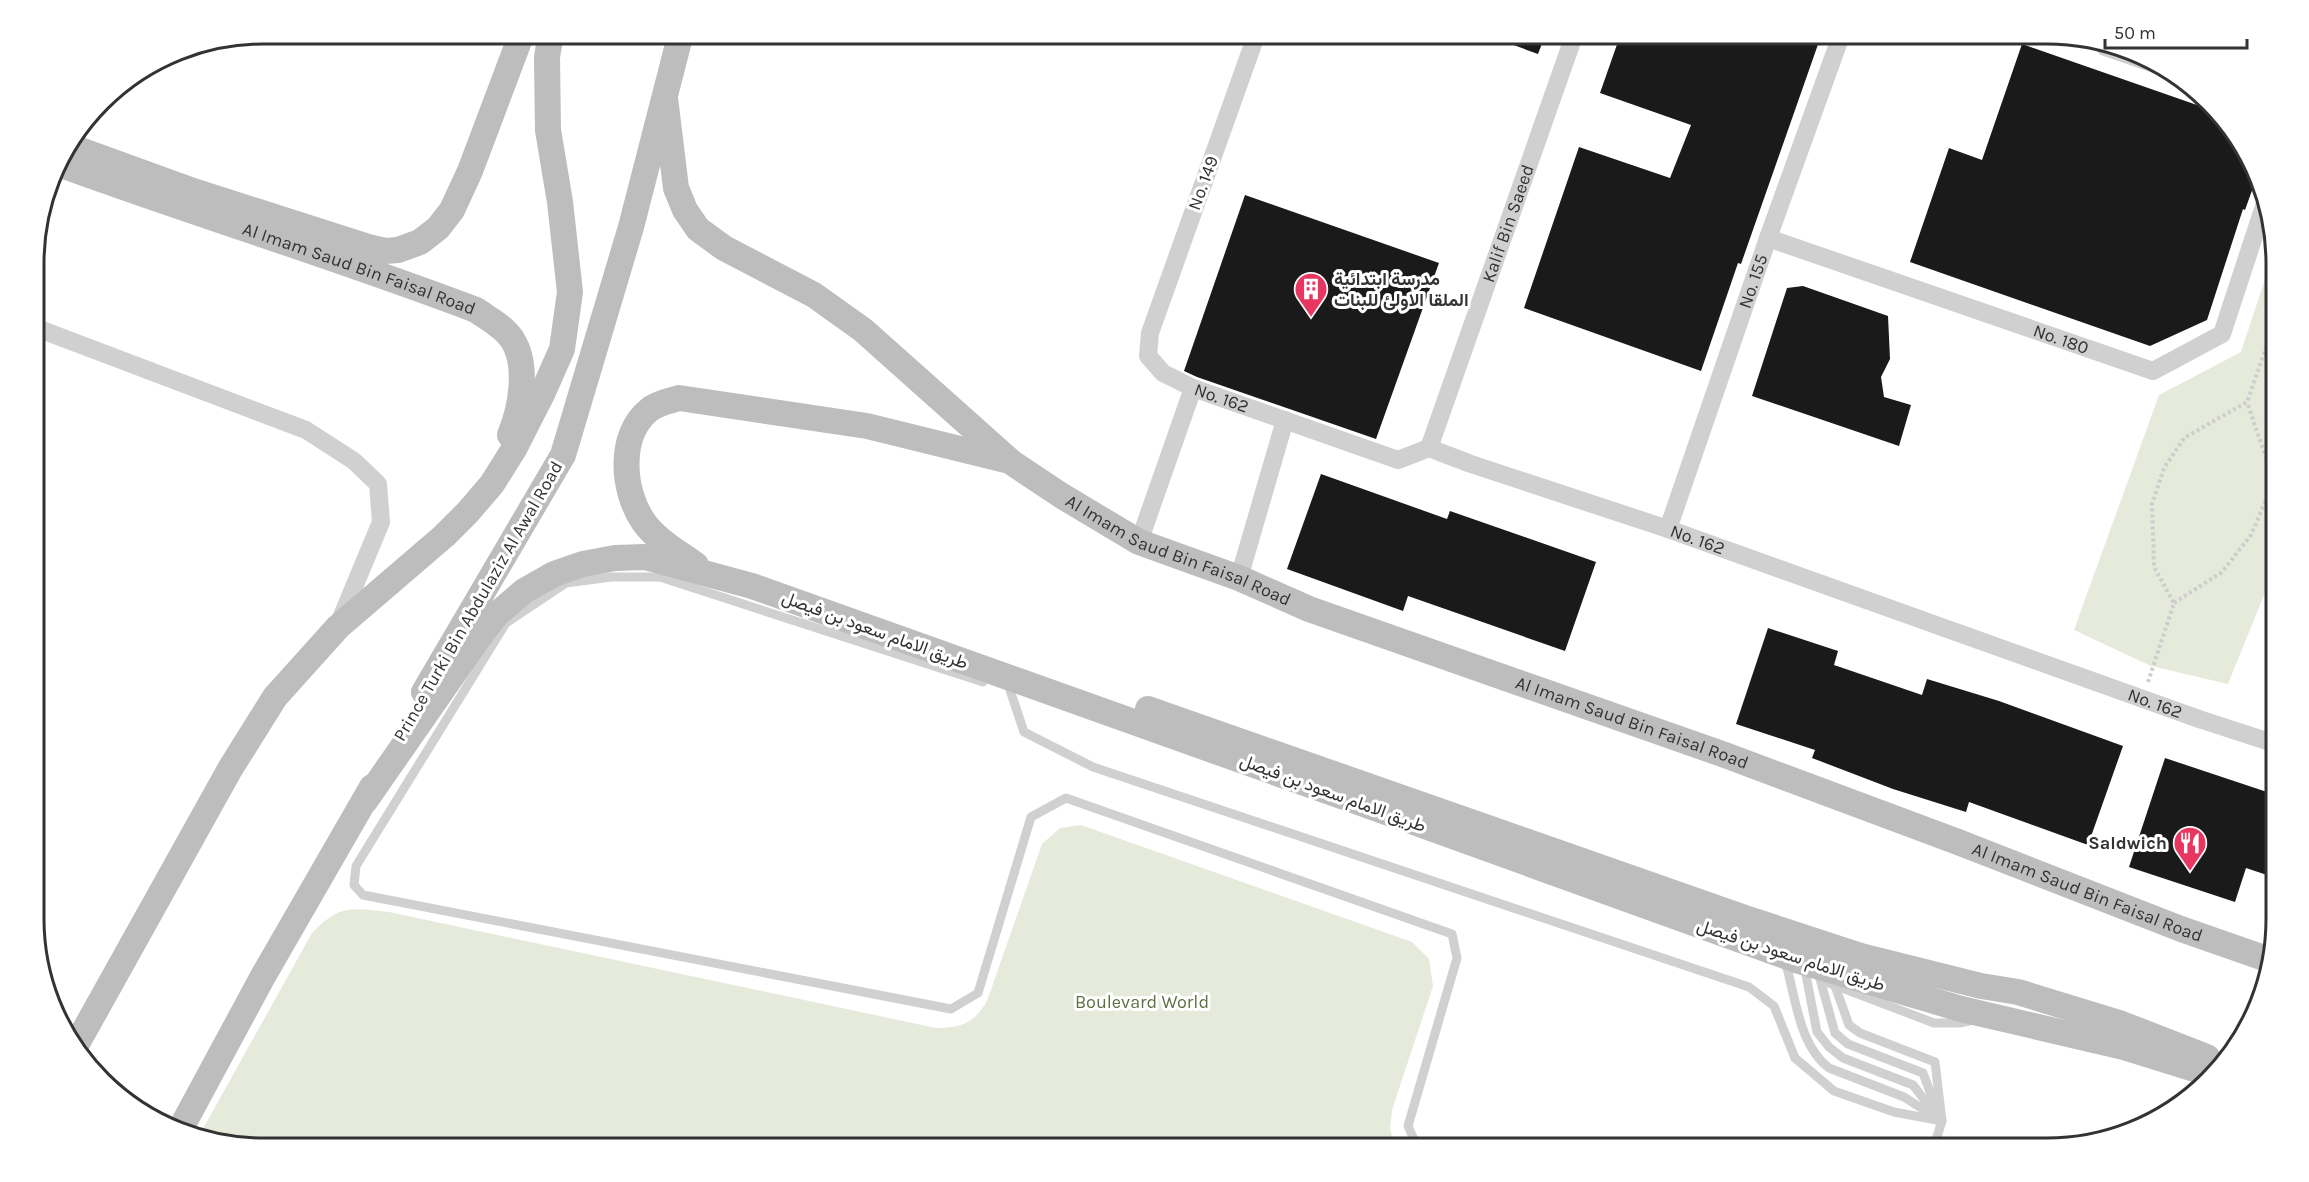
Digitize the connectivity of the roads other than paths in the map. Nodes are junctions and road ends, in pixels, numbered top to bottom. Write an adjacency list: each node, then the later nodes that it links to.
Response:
1 (518, 44): 8 (main road, Al Imam Saud Bin Faisal Road)
2 (549, 44): 18 (main road)
3 (678, 44): 7 (main road, Prince Turki Bin Abdulaziz Al Awal Road)
4 (1253, 44): 13 (street, No. 149)
5 (1571, 44): 16 (street, Kalif Bin Saeed)
6 (1838, 44): 11 (street, No. 155)
7 (665, 98): 17 (main road); 28 (main road, Prince Turki Bin Abdulaziz Al Awal Road)
8 (76, 148)
9 (66, 166): 18 (main road, Al Imam Saud Bin Faisal Road)
10 (2260, 217): 11 (street, No. 180)
11 (1768, 238): 19 (street, No. 155)
12 (44, 331): 23 (street)
13 (1150, 333): 14 (street, No. 162)
14 (1194, 388): 15 (street, No. 162); 20 (street)
15 (1285, 420): 16 (street, No. 162); 22 (street)
16 (1429, 448): 19 (street, No. 162)
17 (1011, 462): 20 (main road, Al Imam Saud Bin Faisal Road); 21 (main road)
18 (492, 484): 23 (main road)
19 (1668, 529): 27 (street, No. 162)
20 (1139, 542): 22 (main road, Al Imam Saud Bin Faisal Road)
21 (705, 572): 24 (main road, طريق الامام سعود بن فيصل); 28 (main road)
22 (1239, 578): 29 (main road, Al Imam Saud Bin Faisal Road)
23 (338, 627): 36 (main road)
24 (990, 671): 35 (main road, طريق الامام سعود بن فيصل); 37 (main road)
25 (1010, 690): 26 (lane); 39 (lane); 41 (lane)
26 (1021, 694)
27 (2266, 741)
28 (365, 801): 40 (main road, Prince Turki Bin Abdulaziz Al Awal Road)
29 (2262, 956)
30 (1776, 965): 31 (lane)
31 (1787, 968): 32 (lane); 39 (lane)
32 (1806, 975): 33 (lane); 39 (lane)
33 (1821, 980): 34 (lane); 39 (lane)
34 (1835, 986): 35 (lane); 39 (lane)
35 (1998, 1016): 38 (main road)
36 (79, 1040)
37 (2214, 1060)
38 (2203, 1072)
39 (1942, 1121): 42 (lane)
40 (183, 1124)
41 (1413, 1138)
42 (1937, 1138)

